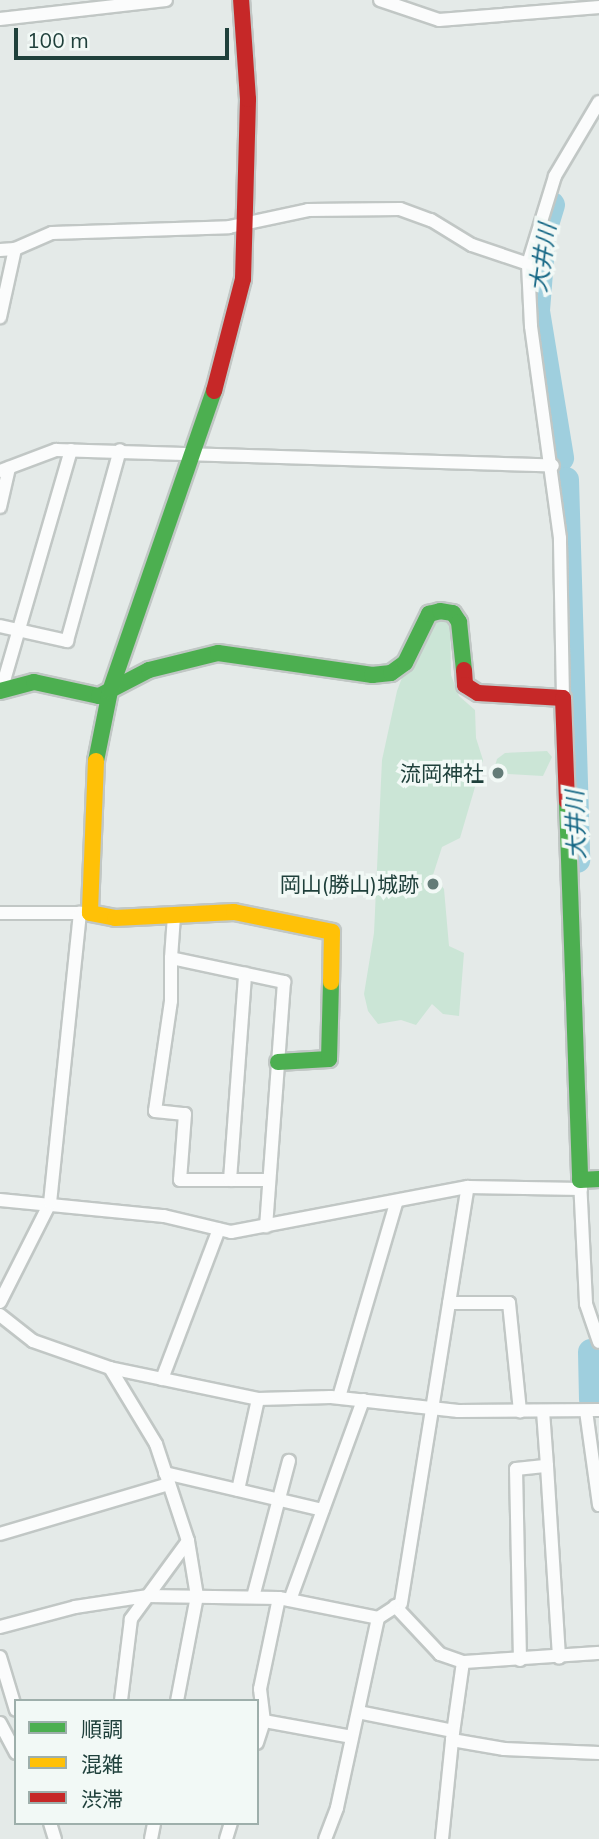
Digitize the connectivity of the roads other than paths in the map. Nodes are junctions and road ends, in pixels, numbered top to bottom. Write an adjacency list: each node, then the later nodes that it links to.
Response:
1 (166, 0): 5 (street)
2 (241, 0): 7 (street)
3 (380, 0): 4 (street)
4 (599, 7)
5 (0, 19)
6 (599, 102): 10 (street)
7 (244, 224): 8 (street); 10 (street); 14 (street)
8 (15, 249): 9 (street); 11 (street)
9 (0, 250)
10 (528, 264): 15 (street)
11 (0, 317)
12 (71, 450): 13 (street); 16 (street); 19 (street)
13 (120, 450): 14 (street); 19 (street)
14 (195, 451): 15 (street); 21 (street)
15 (553, 466): 22 (street)
16 (4, 470): 17 (street)
17 (0, 507)
18 (0, 626): 19 (street)
19 (17, 632): 20 (street)
20 (1, 691): 21 (street)
21 (110, 691): 22 (street); 24 (street)
22 (563, 698): 32 (street)
23 (0, 913): 24 (street)
24 (85, 913): 25 (street); 35 (street)
25 (174, 916): 26 (street); 28 (street)
26 (171, 958): 27 (street); 30 (street)
27 (245, 974): 28 (street); 30 (street)
28 (278, 1062): 31 (street)
29 (599, 1179): 32 (street)
30 (230, 1180): 31 (street)
31 (269, 1180): 37 (street)
32 (581, 1185): 33 (street); 42 (street)
33 (468, 1187): 36 (street); 40 (street)
34 (0, 1200): 35 (street)
35 (50, 1203): 38 (street); 39 (street)
36 (396, 1203): 37 (street); 45 (street)
37 (266, 1226): 38 (street)
38 (219, 1229): 44 (street)
39 (0, 1302)
40 (449, 1303): 48 (street); 50 (street)
41 (0, 1315): 43 (street)
42 (599, 1342)
43 (110, 1368): 44 (street); 54 (street)
44 (162, 1379): 46 (street)
45 (339, 1397): 46 (street); 47 (street)
46 (258, 1399): 55 (street)
47 (363, 1400): 48 (street); 58 (street)
48 (432, 1408): 50 (street); 65 (street)
49 (593, 1410): 51 (street); 57 (street)
50 (520, 1411): 51 (street)
51 (543, 1411): 53 (street)
52 (289, 1461): 56 (street)
53 (547, 1466): 70 (street); 71 (street)
54 (167, 1479): 55 (street); 59 (street); 60 (street)
55 (238, 1490): 56 (street)
56 (277, 1499): 58 (street); 63 (street)
57 (599, 1505)
58 (323, 1510): 64 (street)
59 (0, 1534)
60 (188, 1541): 61 (street); 62 (street)
61 (148, 1596): 62 (street); 67 (street); 73 (street)
62 (197, 1596): 63 (street); 74 (street)
63 (253, 1597): 64 (street)
64 (284, 1599): 66 (street); 77 (street)
65 (395, 1606): 66 (street); 72 (street)
66 (378, 1618): 76 (street)
67 (0, 1627)
68 (599, 1653): 70 (street)
69 (0, 1657): 75 (street)
70 (559, 1658): 71 (street)
71 (520, 1660): 72 (street)
72 (463, 1662): 79 (street)
73 (121, 1699)
74 (177, 1699)
75 (14, 1703)
76 (358, 1712): 79 (street); 81 (street)
77 (264, 1721): 80 (street); 81 (street)
78 (0, 1723): 82 (street)
79 (452, 1736): 83 (street); 85 (street)
80 (259, 1737)
81 (352, 1737): 84 (street)
82 (14, 1749)
83 (599, 1754)
84 (325, 1839)
85 (442, 1839)

